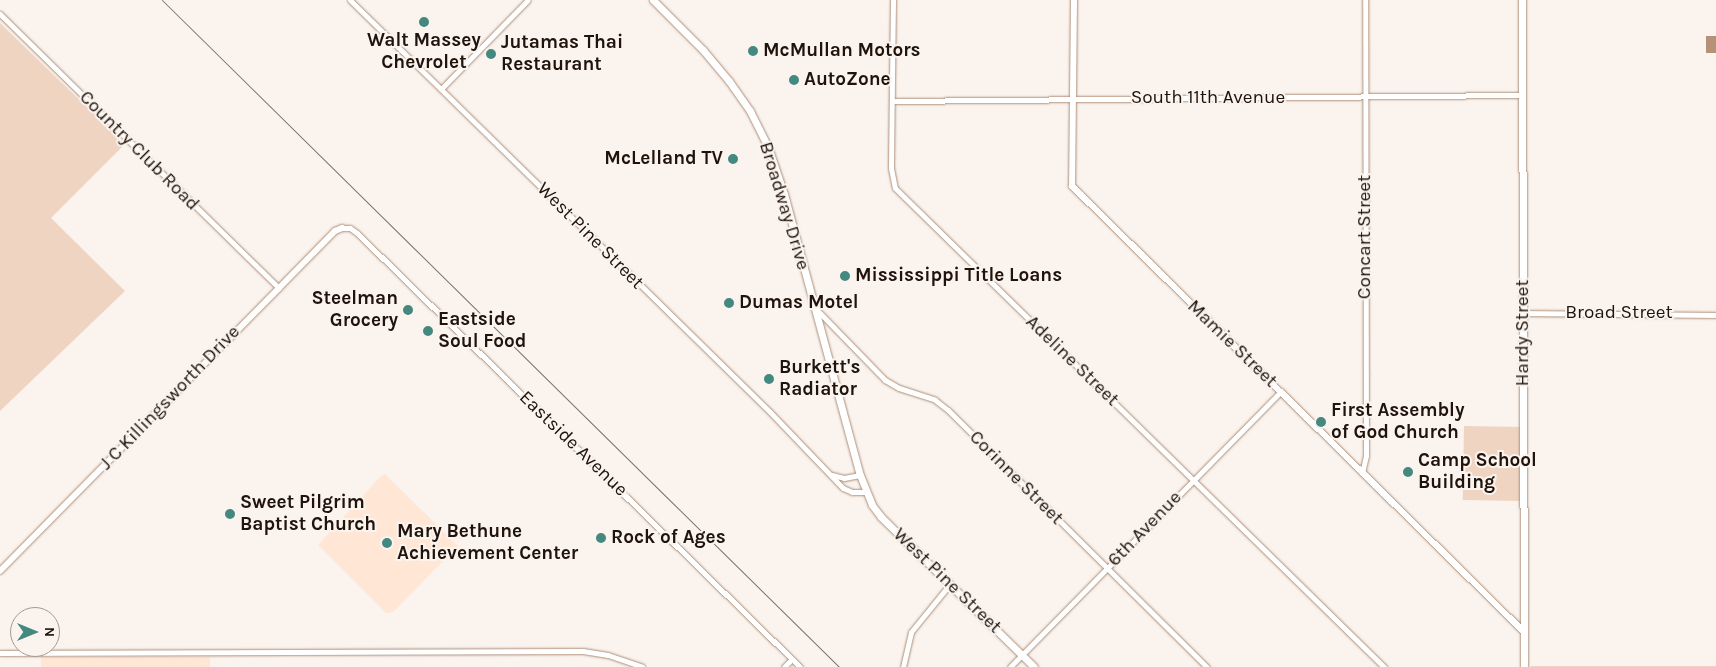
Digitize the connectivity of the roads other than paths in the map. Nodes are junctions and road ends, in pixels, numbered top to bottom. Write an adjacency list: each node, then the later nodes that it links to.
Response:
1 (350, 0): 9 (street, West Pine Street)
2 (528, 0): 9 (street)
3 (653, 0): 16 (main road, Broadway Drive)
4 (893, 0): 13 (street, Adeline Street)
5 (1074, 0): 11 (main road, Mamie Street)
6 (1364, 0): 12 (street, Concart Street)
7 (1522, 0): 10 (main road, Hardy Street)
8 (0, 14): 15 (street, Country Club Road)
9 (441, 89): 20 (street, West Pine Street)
10 (1522, 94): 12 (street, South 11th Avenue); 17 (main road, Hardy Street)
11 (1073, 98): 12 (street, South 11th Avenue); 13 (street, South 11th Avenue); 19 (main road, Mamie Street)
12 (1364, 98): 21 (street, Concart Street)
13 (893, 101): 23 (street, Adeline Street)
14 (342, 228): 15 (main road, J C Killingsworth Drive); 31 (street, Eastside Avenue)
15 (279, 288): 26 (main road, J C Killingsworth Drive)
16 (814, 307): 22 (main road, Broadway Drive); 25 (street, Corinne Street)
17 (1523, 313): 18 (street, Broad Street); 28 (main road, Hardy Street)
18 (1716, 315)
19 (1281, 391): 21 (main road, Mamie Street); 23 (street, 6th Avenue)
20 (830, 474): 22 (street); 24 (street, West Pine Street)
21 (1362, 474): 28 (main road, Mamie Street)
22 (860, 475): 24 (main road, West Pine Street)
23 (1192, 480): 25 (street, 6th Avenue); 39 (street, Adeline Street)
24 (866, 492): 27 (main road, West Pine Street)
25 (1106, 568): 30 (street, 6th Avenue); 38 (street, Corinne Street)
26 (0, 571)
27 (950, 584): 30 (main road, West Pine Street); 35 (street)
28 (1524, 632): 40 (main road, Hardy Street)
29 (0, 653): 32 (street)
30 (1022, 654): 36 (street, 6th Avenue); 37 (main road, West Pine Street)
31 (792, 659): 33 (street); 34 (street, Eastside Avenue)
32 (642, 667)
33 (784, 667)
34 (800, 667)
35 (903, 667)
36 (1010, 667)
37 (1034, 667)
38 (1207, 667)
39 (1384, 667)
40 (1524, 667)

